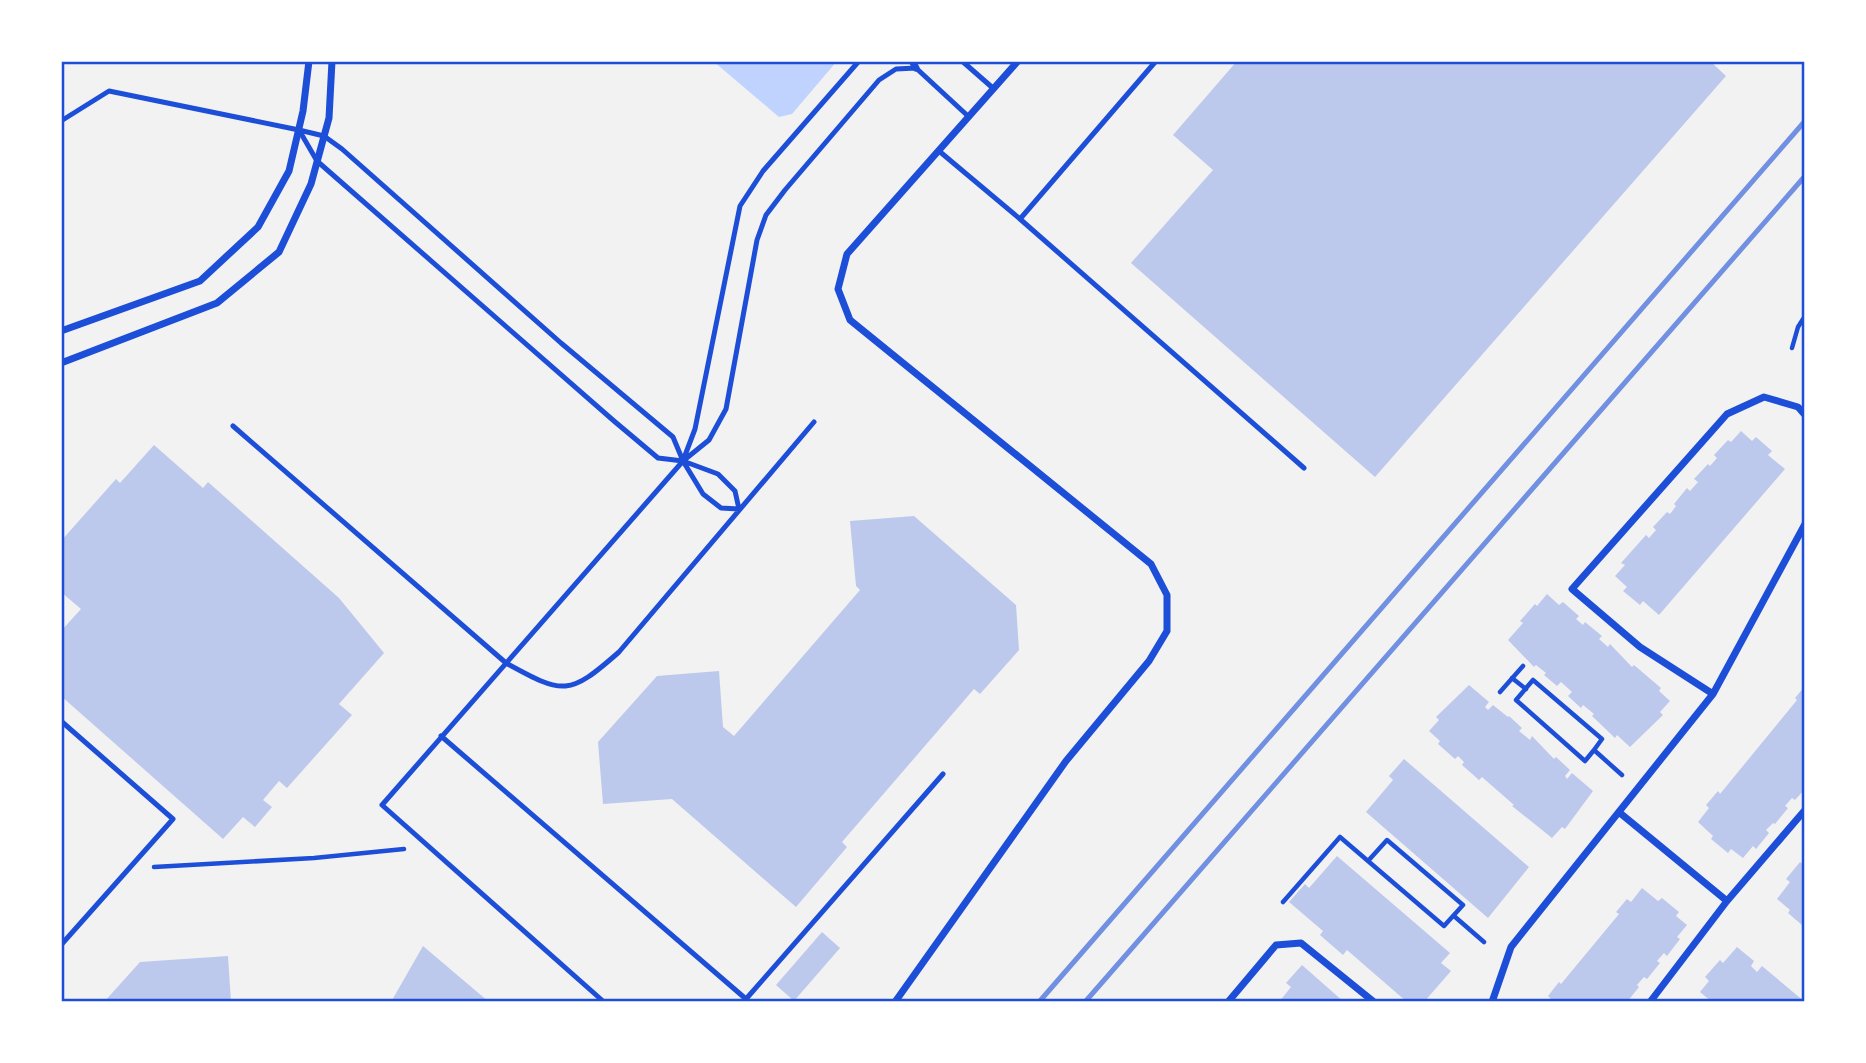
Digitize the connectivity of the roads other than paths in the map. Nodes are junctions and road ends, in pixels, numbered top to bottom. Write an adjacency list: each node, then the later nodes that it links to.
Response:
1 (309, 61): 11 (street)
2 (332, 61): 12 (street)
3 (859, 61): 21 (lane)
4 (962, 61): 8 (lane)
5 (1018, 61): 8 (street)
6 (1156, 61): 15 (lane)
7 (914, 65): 9 (lane); 21 (lane)
8 (994, 89): 9 (street)
9 (969, 117): 13 (street)
10 (61, 121): 11 (lane)
11 (299, 130): 12 (lane); 14 (lane); 16 (street)
12 (324, 136): 14 (street); 21 (lane)
13 (939, 151): 15 (lane); 36 (street)
14 (317, 161): 17 (street); 21 (lane)
15 (1020, 219): 22 (lane)
16 (61, 331)
17 (61, 363)
18 (1805, 415): 26 (street)
19 (814, 422): 23 (lane)
20 (233, 426): 25 (lane)
21 (683, 461): 23 (lane); 23 (lane); 25 (lane)
22 (1304, 468)
23 (739, 509): 25 (lane)
24 (1805, 524): 26 (street)
25 (506, 663): 28 (lane)
26 (1713, 694): 31 (street)
27 (61, 721): 33 (lane)
28 (441, 736): 34 (lane); 35 (lane)
29 (943, 774): 34 (lane)
30 (1805, 810): 32 (street)
31 (1620, 813): 32 (street); 39 (street)
32 (1727, 901): 40 (street)
33 (61, 945)
34 (744, 1000)
35 (604, 1002)
36 (895, 1002)
37 (1228, 1002): 38 (street)
38 (1374, 1002)
39 (1492, 1002)
40 (1650, 1002)

